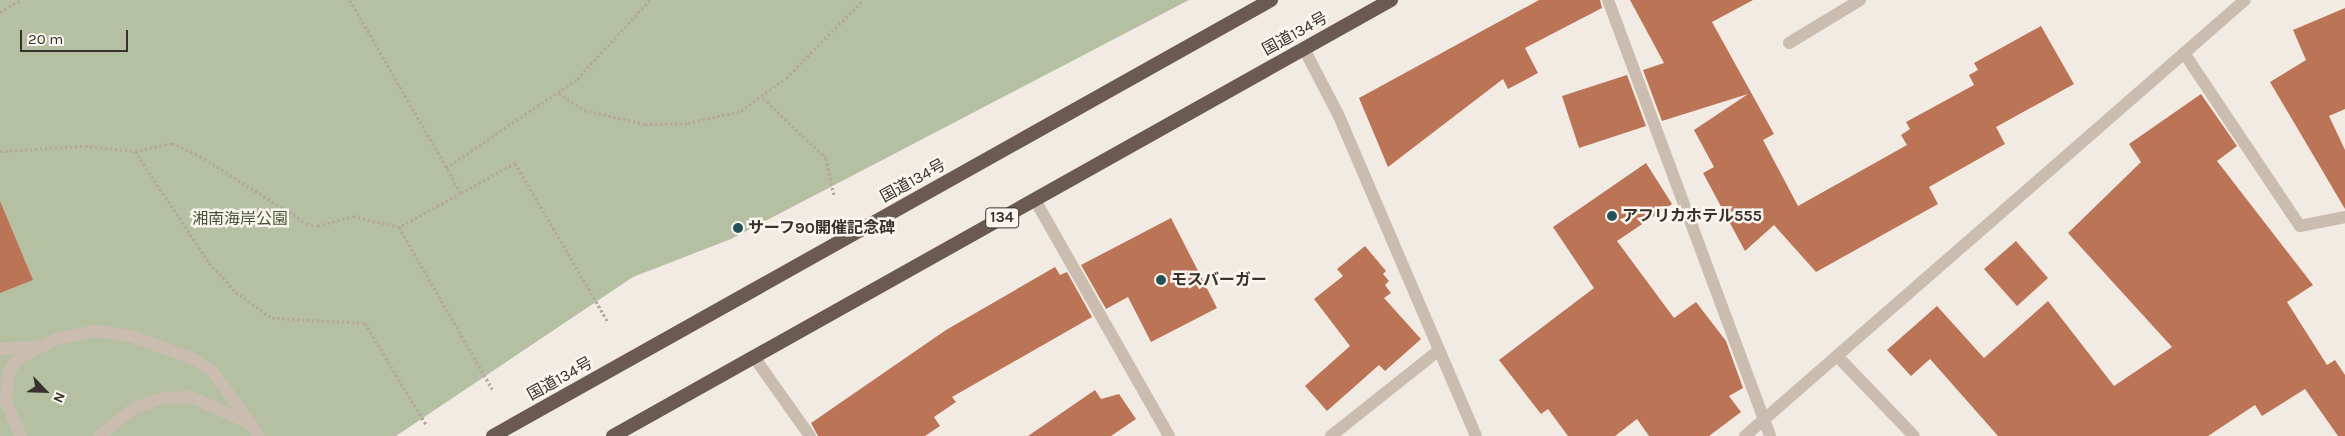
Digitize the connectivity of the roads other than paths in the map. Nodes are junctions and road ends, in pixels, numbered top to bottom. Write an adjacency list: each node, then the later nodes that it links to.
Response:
1 (1271, 0): 21 (highway, 国道134号)
2 (1391, 0): 7 (highway, 国道134号 / 134)
3 (1608, 0): 16 (street)
4 (1860, 0): 6 (street)
5 (2245, 0): 8 (street)
6 (1789, 43)
7 (1304, 49): 9 (highway, 国道134号 / 134); 13 (street)
8 (2184, 53): 10 (street); 15 (street)
9 (1035, 200): 14 (highway, 国道134号 / 134); 24 (street)
10 (2345, 217)
11 (39, 346): 12 (street); 17 (street); 18 (street)
12 (0, 348)
13 (1440, 350): 25 (street); 26 (street)
14 (754, 357): 22 (highway, 国道134号 / 134); 23 (street)
15 (1839, 358): 16 (street); 29 (street)
16 (1764, 420): 27 (street); 28 (street)
17 (251, 424): 19 (street); 20 (street)
18 (20, 436)
19 (99, 436)
20 (258, 436)
21 (493, 436)
22 (614, 436)
23 (810, 436)
24 (1169, 436)
25 (1331, 436)
26 (1476, 436)
27 (1746, 436)
28 (1770, 436)
29 (1914, 436)

